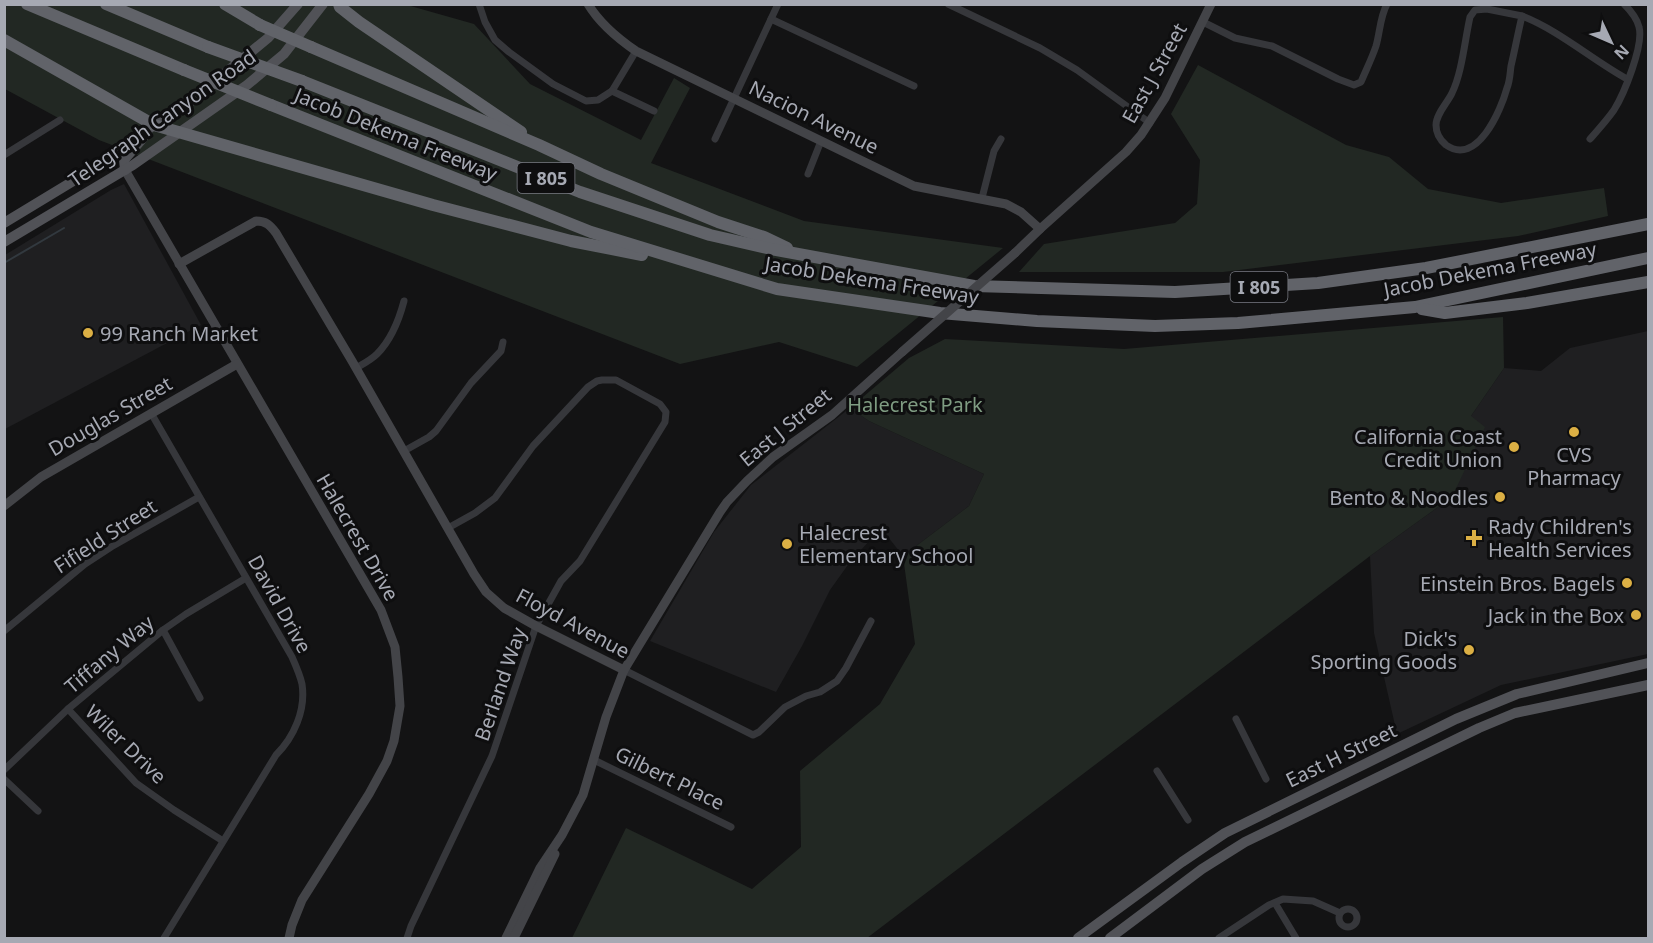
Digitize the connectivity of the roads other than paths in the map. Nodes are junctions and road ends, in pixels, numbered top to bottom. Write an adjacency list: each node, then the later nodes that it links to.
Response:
1 (27, 4): 44 (highway, Jacob Dekema Freeway / I 805, bridge)
2 (106, 4): 41 (highway, Jacob Dekema Freeway / I 805, bridge)
3 (225, 4): 32 (highway, bridge)
4 (298, 4): 26 (main road, Telegraph Canyon Road)
5 (339, 4): 32 (highway)
6 (479, 4): 21 (street)
7 (588, 4): 18 (street, Nacion Avenue)
8 (778, 4): 15 (street)
9 (948, 4): 25 (street)
10 (1211, 4): 16 (street, East J Street)
11 (1387, 4): 16 (street)
12 (1624, 4): 19 (street)
13 (319, 7): 27 (main road, Telegraph Canyon Road)
14 (1522, 16): 14 (street); 19 (street)
15 (771, 19): 20 (street); 22 (street)
16 (1203, 22): 25 (street, East J Street)
17 (4, 40): 26 (highway)
18 (636, 51): 21 (street); 22 (street, Nacion Avenue)
19 (1628, 79): 30 (street)
20 (914, 86)
21 (612, 91): 23 (street)
22 (733, 98): 28 (street); 31 (street, Nacion Avenue)
23 (654, 111)
24 (60, 120): 33 (street)
25 (1150, 123): 39 (street, East J Street)
26 (153, 127): 27 (highway); 34 (main road); 37 (main road, Telegraph Canyon Road)
27 (178, 133): 34 (main road, Telegraph Canyon Road); 44 (highway)
28 (715, 139)
29 (1001, 139): 36 (street)
30 (1590, 139)
31 (821, 141): 35 (street); 36 (street, Nacion Avenue)
32 (539, 145): 41 (highway)
33 (4, 155)
34 (125, 170): 40 (main road, Telegraph Canyon Road); 43 (street, Halecrest Drive)
35 (808, 174)
36 (982, 198): 39 (street, Nacion Avenue)
37 (4, 224)
38 (1648, 224): 41 (highway, Jacob Dekema Freeway / I 805)
39 (1040, 229): 62 (street, East J Street, bridge)
40 (4, 242)
41 (797, 254)
42 (1648, 258): 47 (highway, Jacob Dekema Freeway / I 805)
43 (179, 264): 49 (street, Halecrest Drive); 50 (street, Floyd Avenue)
44 (705, 267): 47 (highway, Jacob Dekema Freeway / I 805)
45 (1648, 282): 47 (highway)
46 (404, 301): 50 (street)
47 (1415, 307)
48 (503, 342): 52 (street)
49 (237, 364): 51 (street, Douglas Street); 80 (street, Halecrest Drive)
50 (356, 368): 52 (street, Floyd Avenue)
51 (151, 413): 53 (street, David Drive); 54 (street, Douglas Street)
52 (404, 451): 55 (street, Floyd Avenue)
53 (199, 497): 56 (street, David Drive); 60 (street, Fifield Street)
54 (4, 506)
55 (448, 528): 58 (street, Floyd Avenue); 58 (street, Berland Way)
56 (246, 578): 59 (street, Tiffany Way); 76 (street, David Drive)
57 (871, 621): 62 (street, Floyd Avenue)
58 (536, 626): 62 (street, Floyd Avenue); 81 (street, Berland Way)
59 (163, 630): 64 (street); 65 (street, Tiffany Way)
60 (4, 631)
61 (1648, 663): 84 (main road, East H Street)
62 (624, 670): 67 (street, East J Street)
63 (1648, 685): 85 (main road, East H Street)
64 (200, 698)
65 (68, 709): 68 (street, Tiffany Way); 76 (street, Wiler Drive)
66 (1236, 719): 71 (street)
67 (594, 760): 74 (street, Gilbert Place); 75 (street, East J Street)
68 (4, 770)
69 (1157, 771): 73 (street)
70 (4, 779): 72 (street)
71 (1266, 779)
72 (38, 811)
73 (1188, 820)
74 (731, 827)
75 (562, 835): 82 (street, East J Street); 83 (street, East J Street)
76 (223, 841): 79 (street, David Drive)
77 (1275, 903): 78 (street); 86 (street); 87 (street)
78 (1340, 913)
79 (164, 939)
80 (290, 939)
81 (407, 939)
82 (506, 939)
83 (514, 939)
84 (1078, 939)
85 (1110, 939)
86 (1219, 939)
87 (1296, 939)

